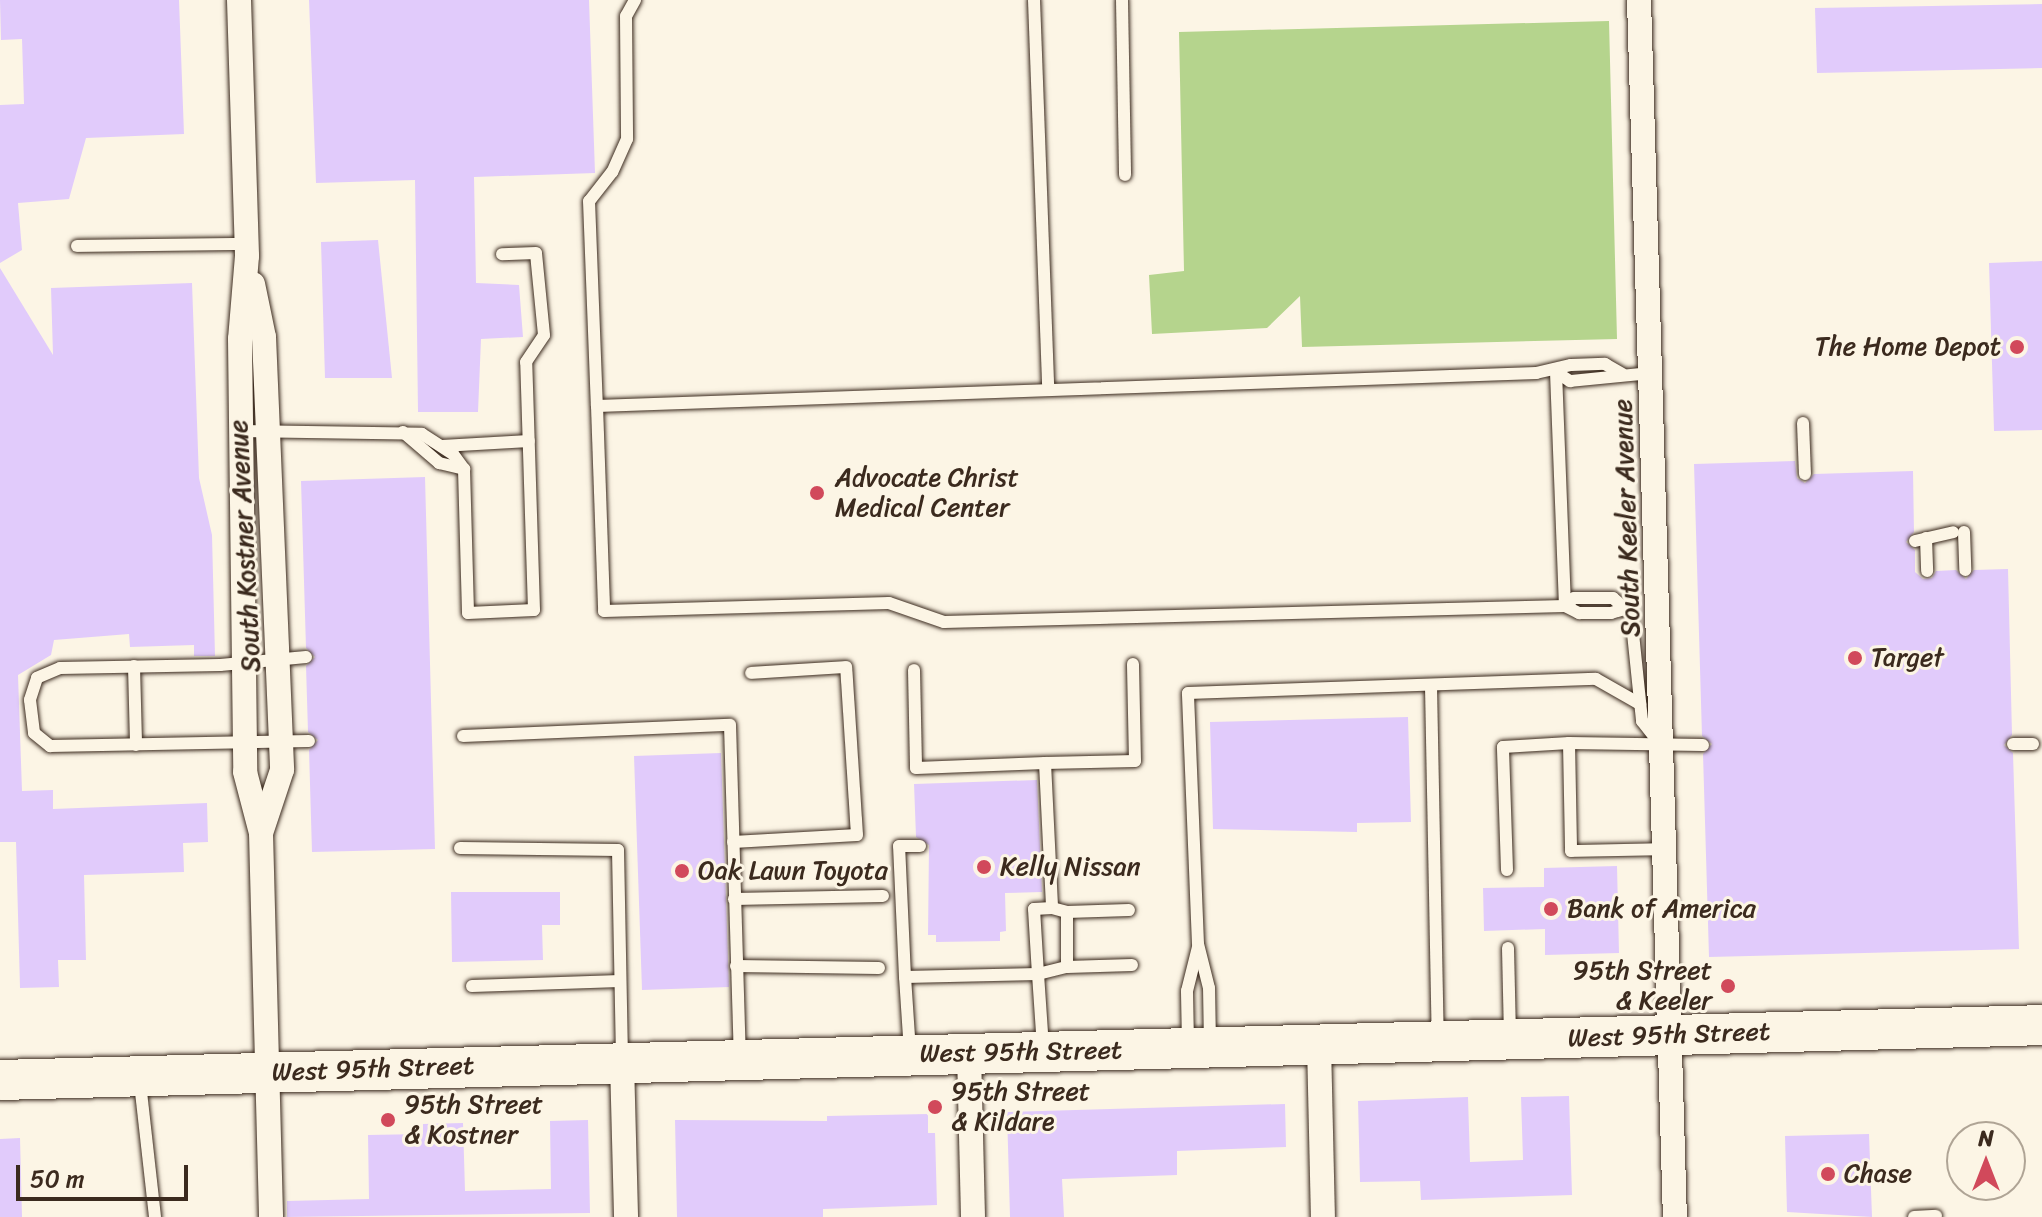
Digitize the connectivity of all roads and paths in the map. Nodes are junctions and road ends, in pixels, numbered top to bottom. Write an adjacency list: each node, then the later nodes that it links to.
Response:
1 (239, 0): 8 (street, South Kostner Avenue)
2 (635, 0): 13 (lane)
3 (1034, 0): 12 (lane)
4 (1122, 0): 6 (lane)
5 (1639, 0): 11 (street, South Keeler Avenue)
6 (1125, 175)
7 (77, 246): 8 (lane)
8 (247, 250): 15 (street, South Kostner Avenue); 16 (street, South Kostner Avenue)
9 (502, 254): 18 (lane)
10 (1556, 372): 11 (lane); 12 (lane); 24 (lane)
11 (1650, 373): 42 (street, South Keeler Avenue)
12 (1048, 390): 13 (lane)
13 (597, 406): 24 (lane)
14 (1803, 423): 21 (lane)
15 (241, 431): 16 (lane); 27 (street, South Kostner Avenue)
16 (268, 432): 17 (lane); 26 (street, South Kostner Avenue)
17 (403, 432): 19 (lane); 20 (lane)
18 (529, 441): 19 (lane); 20 (lane)
19 (442, 446): 20 (lane)
20 (464, 469)
21 (1805, 474)
22 (1965, 570): 23 (lane)
23 (1927, 571)
24 (1565, 606): 33 (lane)
25 (306, 657): 26 (lane)
26 (279, 660): 27 (lane); 35 (street, South Kostner Avenue)
27 (242, 664): 29 (lane); 37 (street, South Kostner Avenue)
28 (1133, 664): 44 (lane)
29 (134, 666): 41 (lane); 41 (lane)
30 (914, 670): 44 (lane)
31 (751, 673): 46 (lane)
32 (1431, 686): 33 (lane); 56 (lane); 69 (lane)
33 (1640, 704): 42 (lane)
34 (463, 736): 46 (lane)
35 (281, 741): 36 (lane); 37 (lane); 45 (street, South Kostner Avenue)
36 (309, 741)
37 (244, 742): 41 (lane); 45 (street, South Kostner Avenue)
38 (1569, 743): 42 (lane); 49 (lane); 50 (lane)
39 (2013, 744): 40 (lane)
40 (2033, 744)
41 (136, 745)
42 (1661, 745): 43 (lane); 49 (street, South Keeler Avenue)
43 (1703, 745)
44 (1045, 763): 53 (lane)
45 (261, 833): 77 (street, South Kostner Avenue)
46 (733, 842): 52 (lane)
47 (920, 846): 63 (lane)
48 (460, 848): 64 (lane)
49 (1665, 849): 67 (street, South Keeler Avenue)
50 (1507, 870)
51 (883, 896): 52 (lane)
52 (734, 899): 59 (lane)
53 (1052, 908): 55 (lane); 62 (lane)
54 (1129, 910): 55 (lane)
55 (1067, 912): 60 (lane)
56 (1198, 944): 71 (lane); 71 (lane)
57 (1508, 948): 68 (lane)
58 (1132, 965): 60 (lane)
59 (736, 966): 61 (lane); 75 (lane)
60 (1067, 967): 62 (lane)
61 (879, 968)
62 (1038, 974): 63 (lane); 72 (lane)
63 (905, 977): 74 (lane)
64 (620, 981): 65 (lane); 76 (lane)
65 (472, 986)
66 (2042, 1025): 67 (main road, West 95th Street)
67 (1670, 1035): 68 (main road, West 95th Street); 86 (street, South Keeler Avenue)
68 (1510, 1039): 69 (main road, West 95th Street)
69 (1439, 1041): 70 (main road, West 95th Street)
70 (1319, 1044): 71 (main road, West 95th Street); 85 (street)
71 (1199, 1047): 72 (main road, West 95th Street)
72 (1043, 1051): 73 (main road, West 95th Street)
73 (969, 1053): 74 (main road, West 95th Street); 84 (street)
74 (910, 1055): 75 (main road, West 95th Street)
75 (740, 1059): 76 (main road, West 95th Street)
76 (622, 1062): 77 (main road, West 95th Street); 83 (street)
77 (267, 1072): 78 (main road, West 95th Street); 82 (street, South Kostner Avenue)
78 (140, 1076): 79 (main road, West 95th Street); 81 (lane)
79 (0, 1080)
80 (1936, 1216): 87 (lane)
81 (155, 1217)
82 (271, 1217)
83 (626, 1217)
84 (973, 1217)
85 (1323, 1217)
86 (1675, 1217)
87 (1914, 1217)

